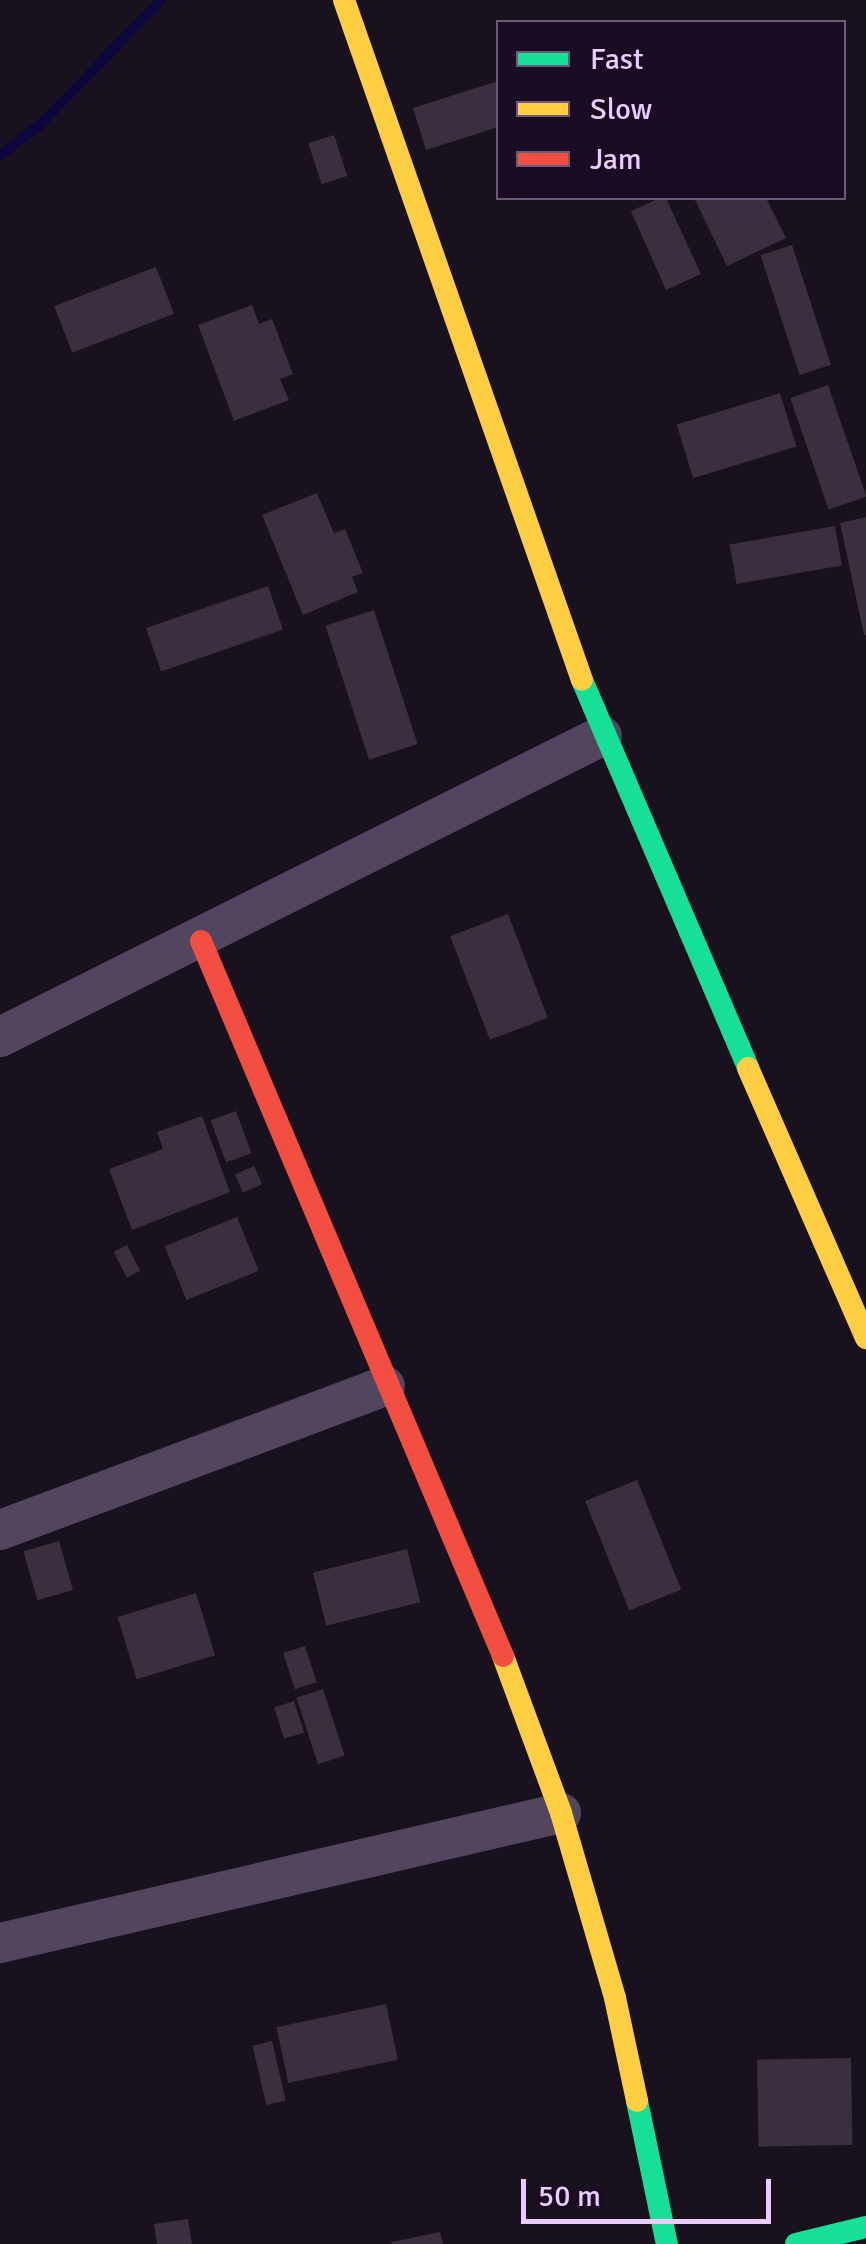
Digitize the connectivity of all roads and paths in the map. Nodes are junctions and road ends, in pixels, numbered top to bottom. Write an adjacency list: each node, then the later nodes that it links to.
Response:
1 (344, 0): 2 (street)
2 (602, 736): 3 (street); 5 (street)
3 (201, 941): 4 (street); 6 (street)
4 (0, 1038)
5 (866, 1338)
6 (385, 1386): 7 (street); 8 (street)
7 (0, 1530)
8 (561, 1814): 9 (street); 11 (street)
9 (0, 1943)
10 (866, 2227): 12 (street)
11 (667, 2244)
12 (796, 2244)

